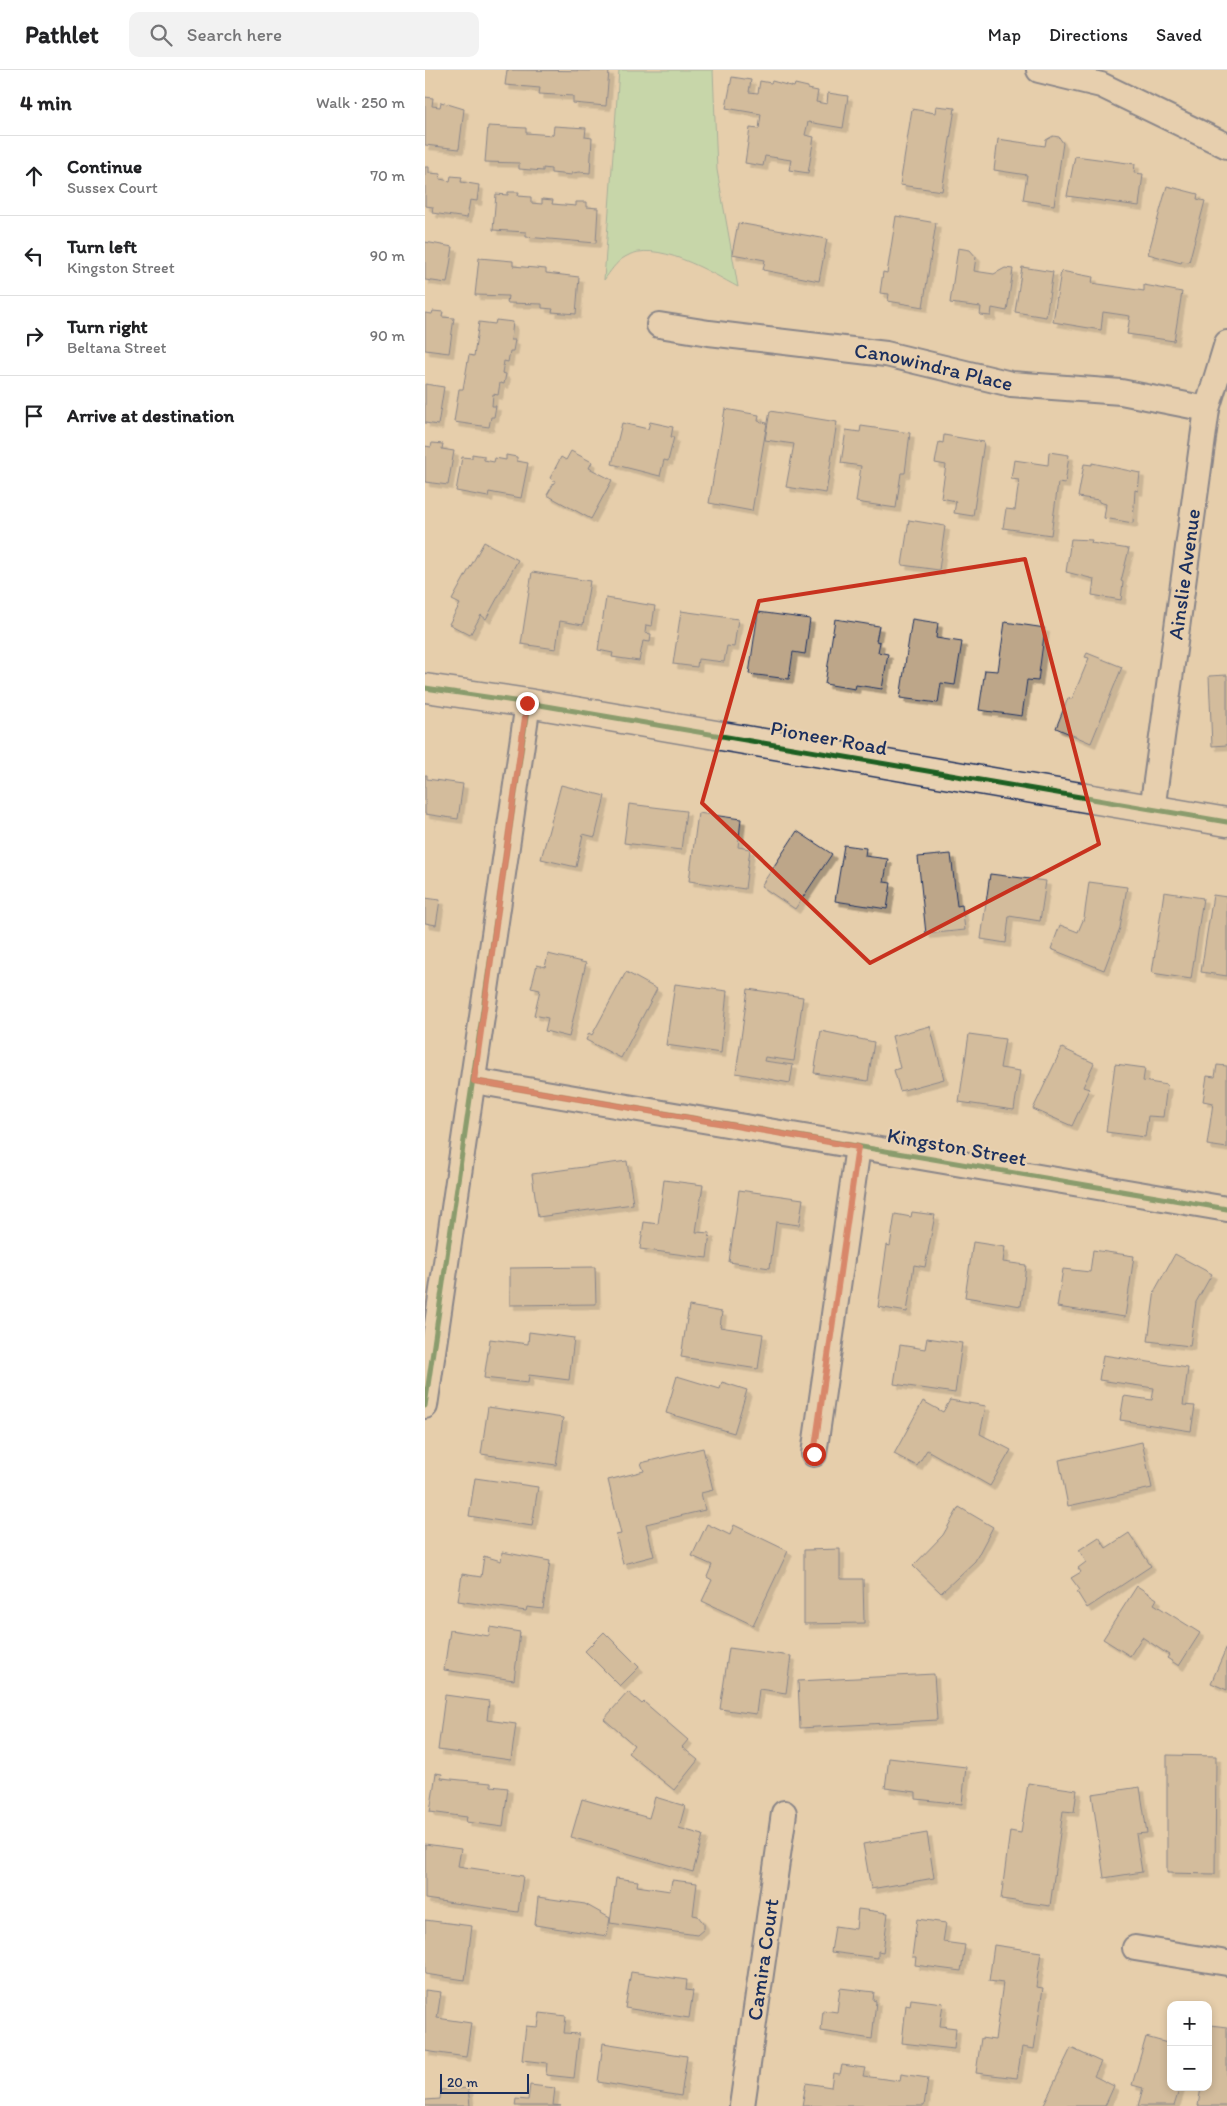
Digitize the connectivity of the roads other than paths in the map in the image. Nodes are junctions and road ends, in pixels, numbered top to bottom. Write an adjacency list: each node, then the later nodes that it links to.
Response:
1 (1039, 70): 2 (street)
2 (1227, 146)
3 (659, 325): 5 (street, Canowindra Place)
4 (1227, 343): 5 (street, Ainslie Avenue)
5 (1207, 409): 8 (street, Ainslie Avenue)
6 (425, 688): 7 (main road, Pioneer Road)
7 (527, 703): 8 (main road, Pioneer Road); 10 (street)
8 (1152, 810): 9 (main road, Pioneer Road)
9 (1227, 822)
10 (474, 1081): 11 (street, Kingston Street); 13 (street)
11 (858, 1147): 12 (street, Kingston Street); 14 (street)
12 (1227, 1209)
13 (425, 1406)
14 (814, 1454)
15 (784, 1813): 18 (street, Camira Court)
16 (1135, 1948): 17 (street)
17 (1227, 1963)
18 (742, 2106)

